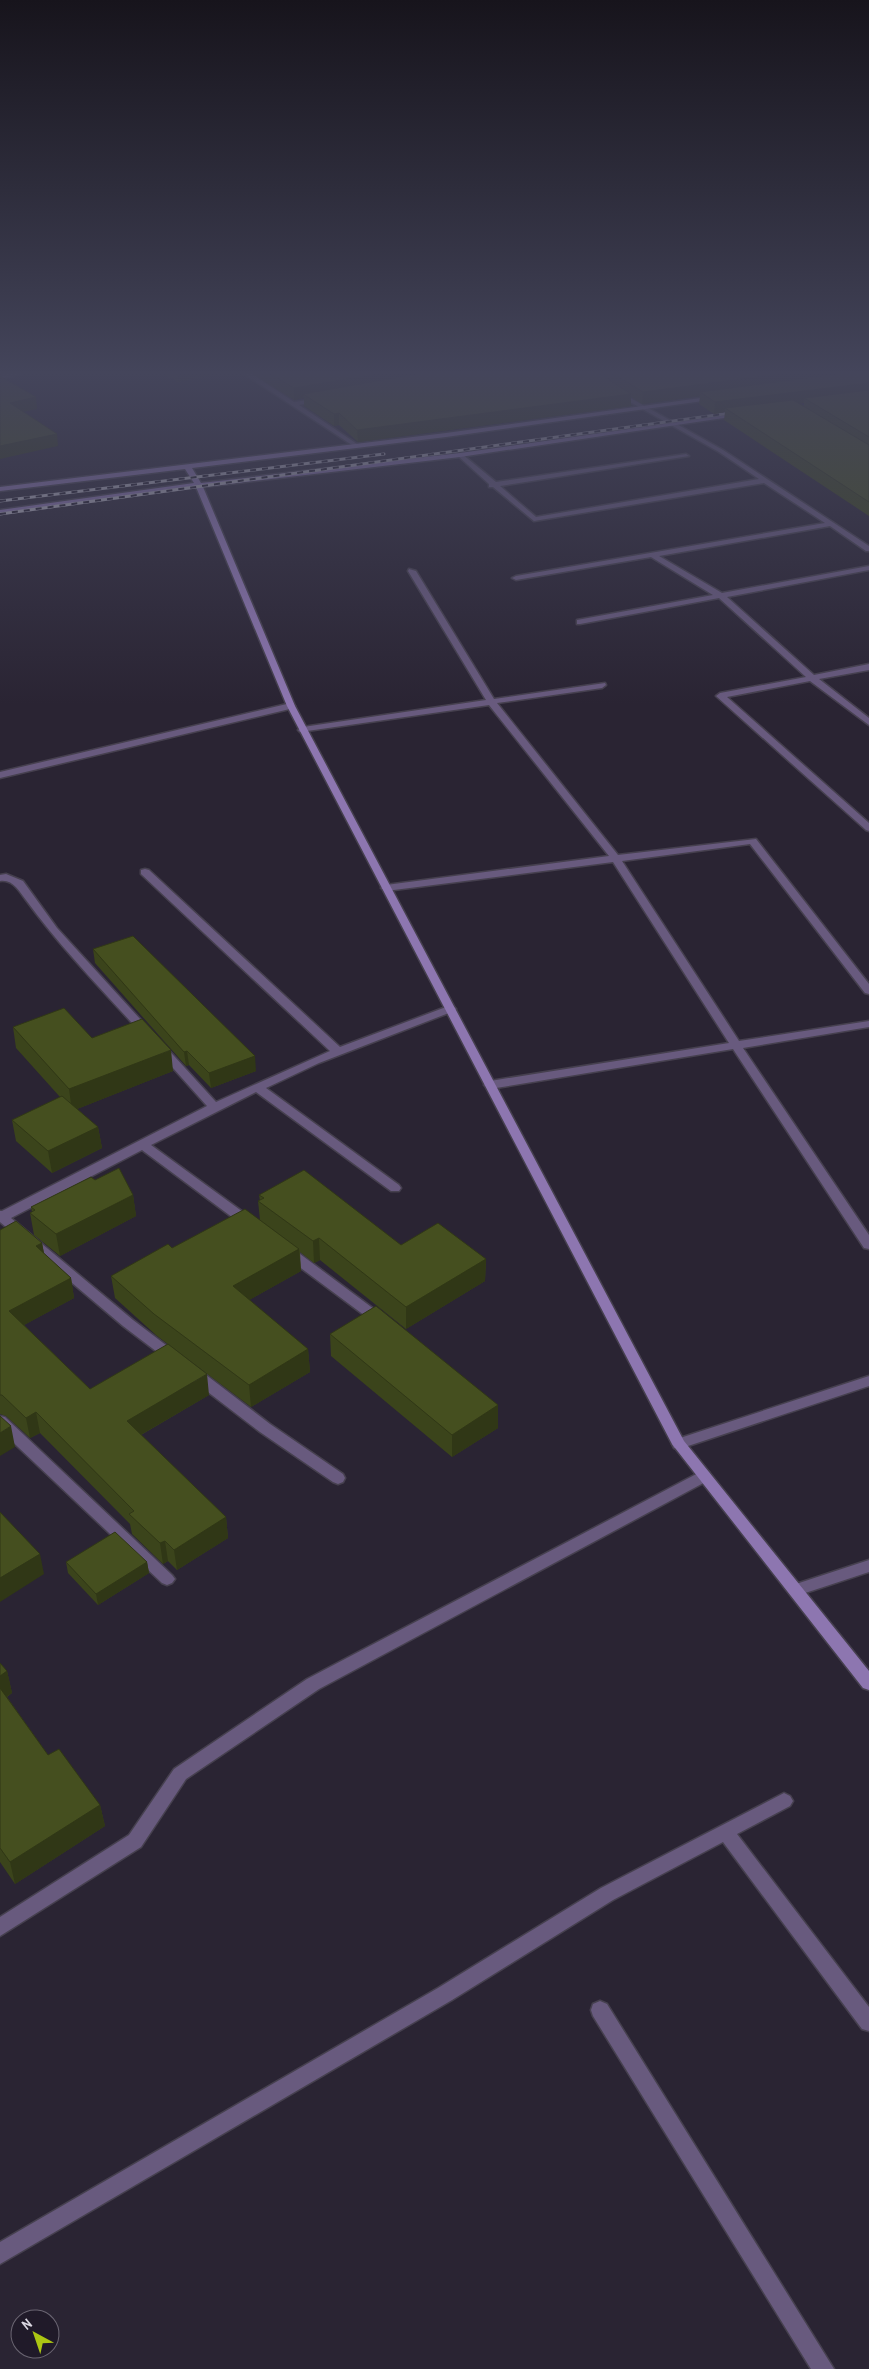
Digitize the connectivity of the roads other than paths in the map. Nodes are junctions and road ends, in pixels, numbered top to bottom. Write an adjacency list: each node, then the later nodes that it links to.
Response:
1 (52, 483): 9 (main road)
2 (220, 483): 7 (main road)
3 (489, 483): 8 (street)
4 (508, 483): 8 (street)
5 (751, 483): 8 (street)
6 (770, 483): 11 (street)
7 (199, 485): 10 (main road); 23 (main road)
8 (492, 485)
9 (0, 489)
10 (0, 512)
11 (831, 524): 12 (street); 13 (street)
12 (869, 549)
13 (651, 554): 16 (street); 17 (street)
14 (869, 568): 17 (street)
15 (412, 570): 22 (street)
16 (516, 578)
17 (721, 596): 18 (street); 20 (street)
18 (580, 622)
19 (869, 667): 20 (street)
20 (812, 678): 24 (street); 27 (street)
21 (602, 685): 22 (street)
22 (491, 702): 25 (street); 28 (street)
23 (291, 706): 25 (main road); 26 (street)
24 (869, 722)
25 (303, 730): 31 (main road)
26 (0, 775)
27 (869, 828)
28 (616, 859): 31 (street); 32 (street); 35 (street)
29 (145, 872): 36 (street)
30 (0, 878): 39 (street)
31 (386, 888): 33 (main road)
32 (869, 991)
33 (450, 1009): 36 (street); 37 (main road)
34 (869, 1024): 35 (street)
35 (736, 1045): 37 (street); 45 (street)
36 (338, 1052): 38 (street)
37 (490, 1084): 49 (main road)
38 (258, 1087): 39 (street); 41 (street)
39 (214, 1106): 40 (street)
40 (142, 1144): 42 (street); 43 (street)
41 (395, 1188)
42 (1, 1217): 51 (street)
43 (259, 1231)
44 (274, 1242): 46 (street)
45 (869, 1245)
46 (383, 1323)
47 (869, 1381): 49 (street)
48 (0, 1421): 53 (street)
49 (679, 1444): 50 (main road)
50 (704, 1476): 54 (main road); 58 (street)
51 (338, 1478)
52 (869, 1566): 54 (street)
53 (167, 1579)
54 (796, 1590): 55 (main road)
55 (869, 1683)
56 (784, 1801): 57 (street)
57 (726, 1832): 60 (street); 61 (street)
58 (0, 1927)
59 (600, 2010): 62 (street)
60 (869, 2022)
61 (0, 2254)
62 (823, 2369)

